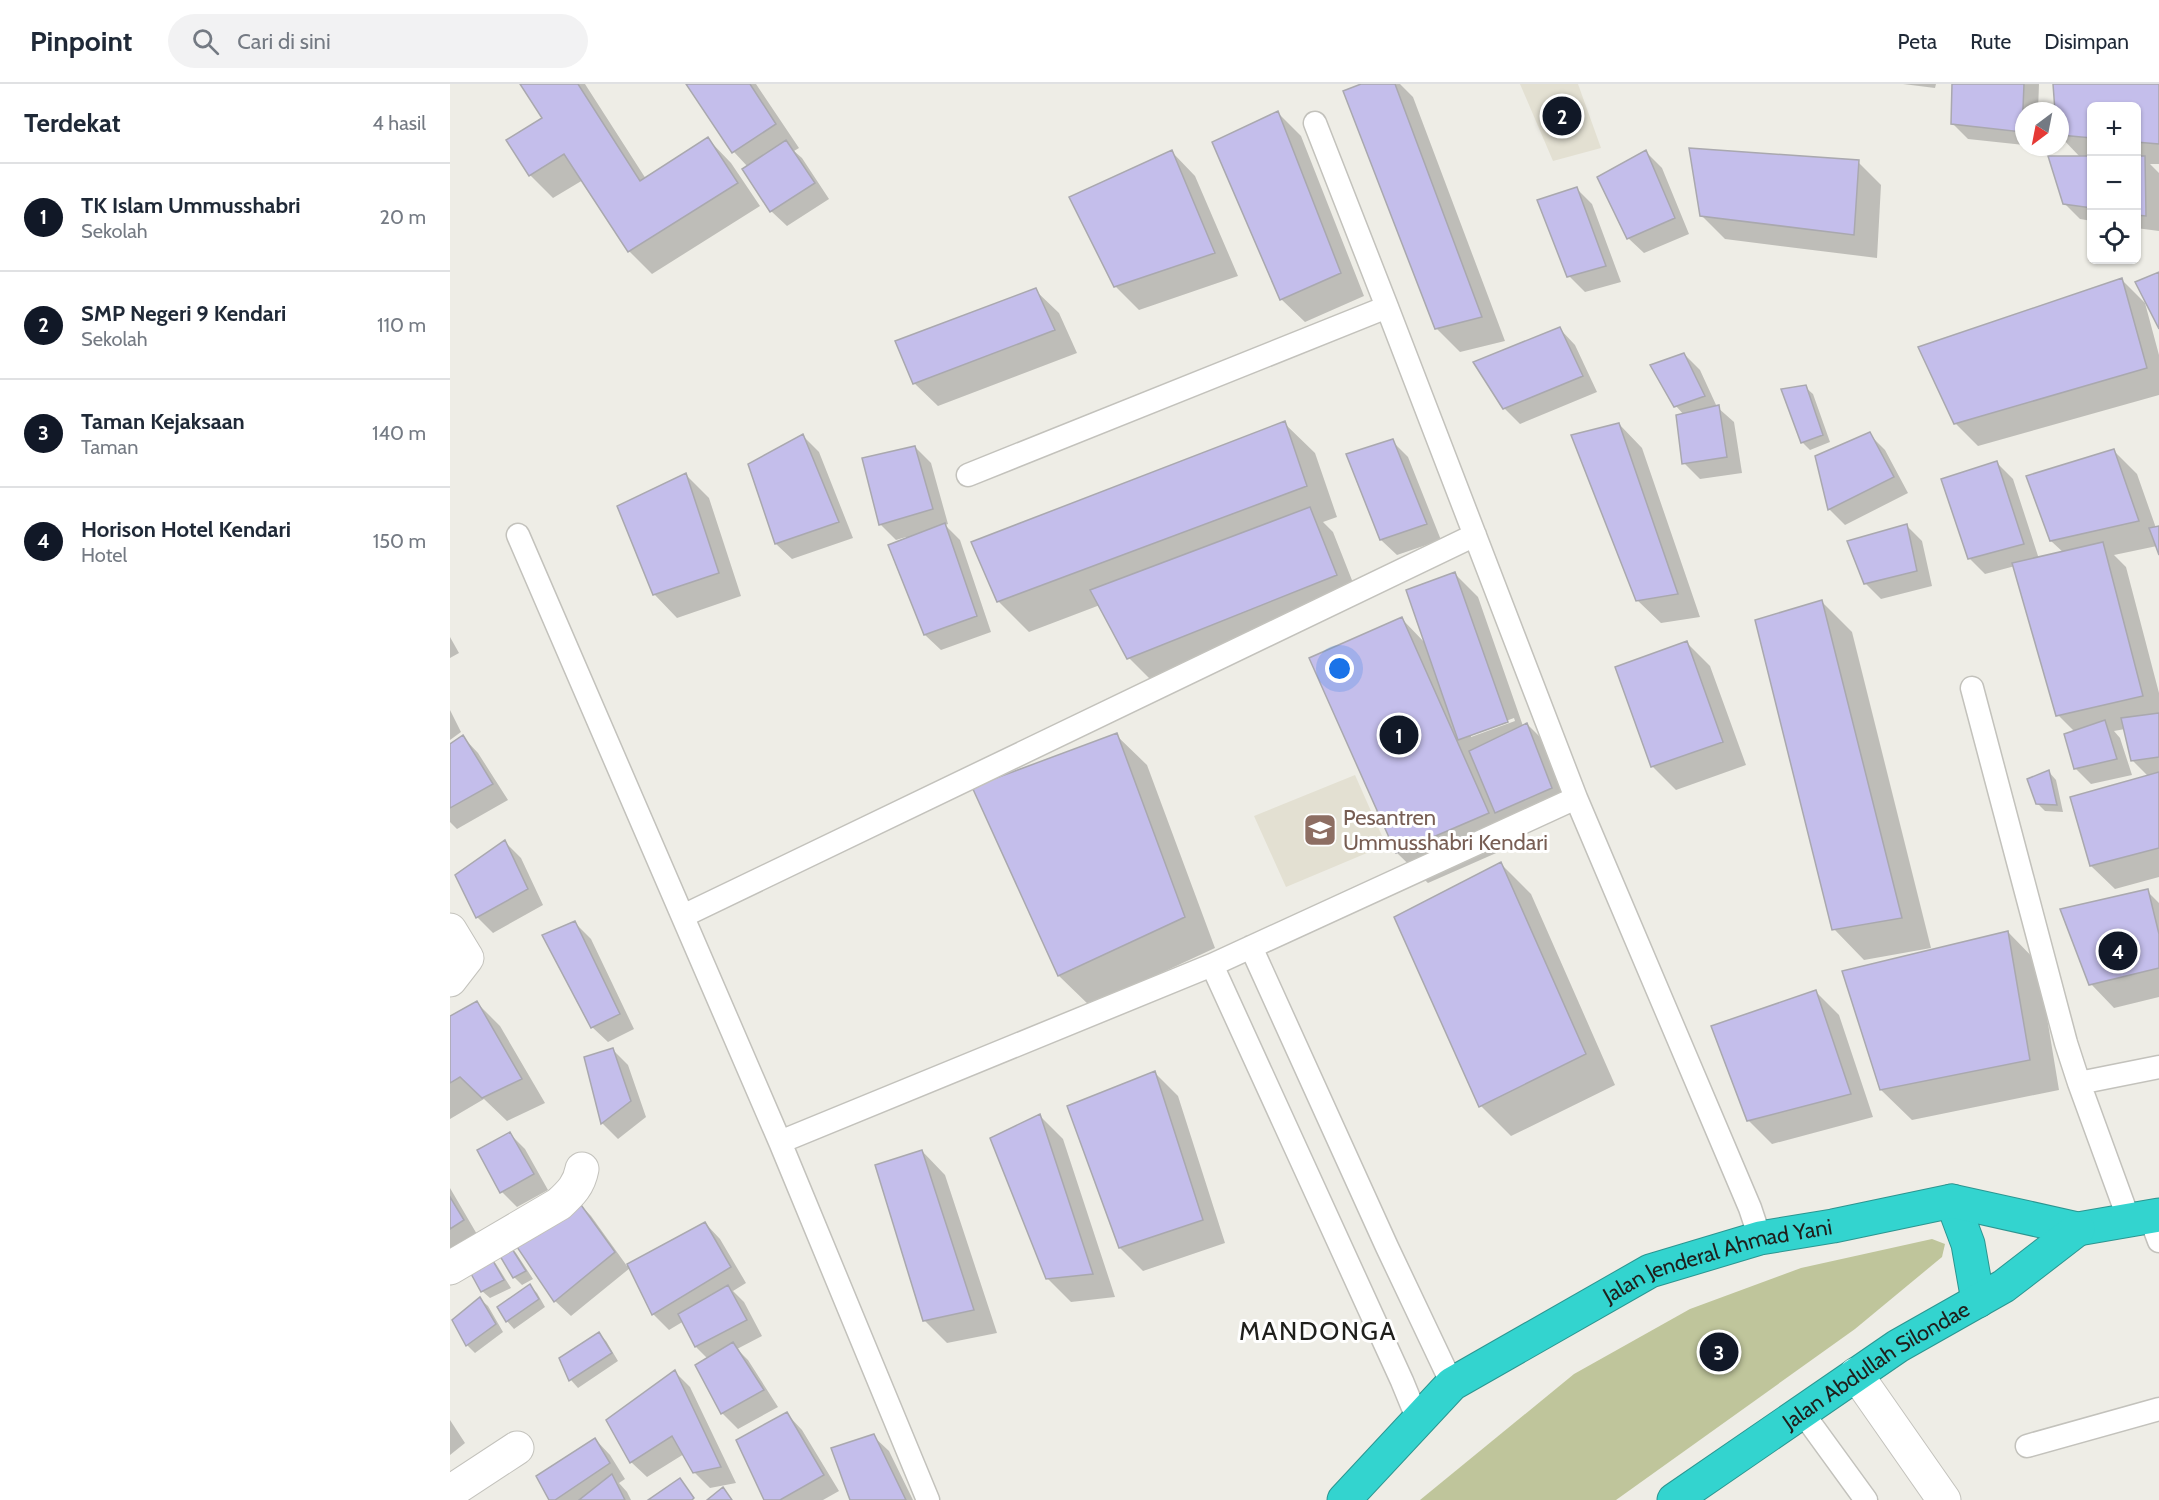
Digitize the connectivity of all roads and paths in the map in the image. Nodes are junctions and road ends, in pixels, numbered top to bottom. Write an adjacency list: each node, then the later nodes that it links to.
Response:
1 (1315, 123): 2 (lane)
2 (1388, 307): 3 (lane); 5 (lane)
3 (968, 475)
4 (518, 535): 8 (lane)
5 (1475, 535): 7 (lane); 8 (lane)
6 (1972, 688): 14 (lane)
7 (1576, 798): 10 (lane); 20 (lane)
8 (683, 916): 15 (lane)
9 (450, 930): 12 (street)
10 (1251, 947): 11 (lane); 24 (lane)
11 (1212, 965): 15 (lane); 27 (lane)
12 (450, 980)
13 (2159, 1067): 14 (lane)
14 (2079, 1083): 18 (lane)
15 (780, 1142): 31 (lane)
16 (582, 1169): 21 (street)
17 (1952, 1201): 19 (highway, Jalan Jenderal Ahmad Yani); 20 (highway, Jalan Jenderal Ahmad Yani); 22 (highway)
18 (2149, 1223): 19 (highway, Jalan Jenderal Ahmad Yani)
19 (2078, 1229): 22 (highway, Jalan Abdullah Silondae)
20 (1760, 1238): 24 (highway, Jalan Jenderal Ahmad Yani)
21 (450, 1268)
22 (1978, 1301): 23 (highway, Jalan Abdullah Silondae)
23 (1856, 1374): 26 (highway, Jalan Abdullah Silondae); 35 (street)
24 (1452, 1384): 27 (highway, Jalan Jenderal Ahmad Yani)
25 (2159, 1409): 28 (lane)
26 (1802, 1412): 33 (highway, Jalan Abdullah Silondae); 34 (lane)
27 (1418, 1420): 32 (highway, Jalan Jenderal Ahmad Yani)
28 (2027, 1446)
29 (517, 1448): 30 (street)
30 (450, 1492)
31 (928, 1500)
32 (1344, 1500)
33 (1674, 1500)
34 (1866, 1500)
35 (1944, 1500)

